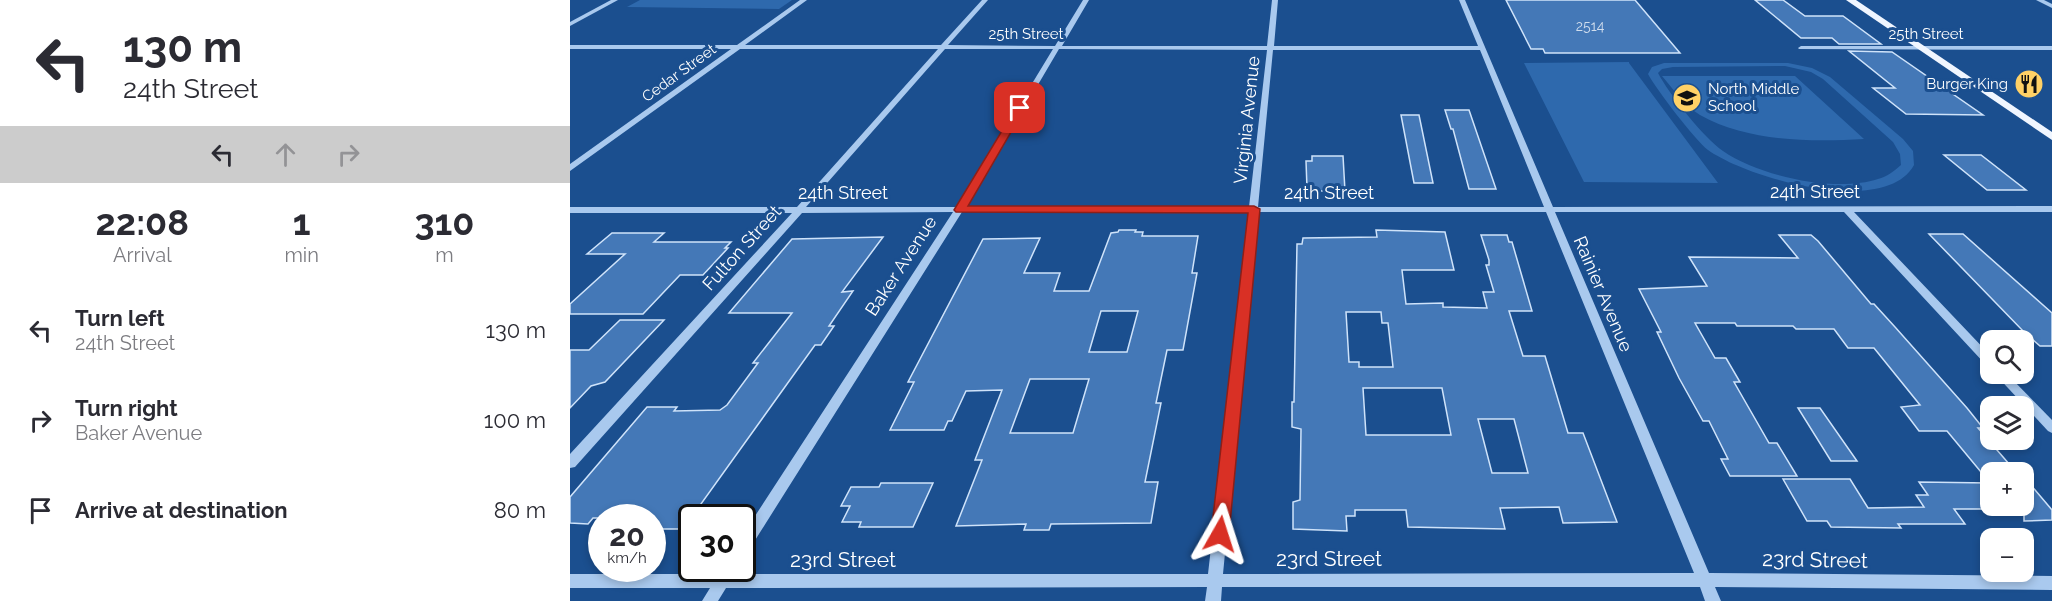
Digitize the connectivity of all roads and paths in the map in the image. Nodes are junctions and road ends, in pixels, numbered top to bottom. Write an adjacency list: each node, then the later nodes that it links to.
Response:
1 (615, 0): 10 (street)
2 (804, 0): 13 (street, Cedar Street)
3 (985, 0): 14 (street, Fulton Street)
4 (1086, 0): 15 (street, Baker Avenue)
5 (1275, 0): 12 (street, Virginia Avenue)
6 (1462, 0): 16 (street, Rainier Avenue)
7 (1850, 0): 18 (main road)
8 (2039, 0): 9 (street)
9 (2052, 6)
10 (570, 24)
11 (570, 47): 13 (street, 25th Street)
12 (1272, 47): 15 (street, 25th Street); 16 (street, 25th Street); 22 (street, Virginia Avenue)
13 (738, 48): 14 (street, 25th Street); 21 (street, Cedar Street)
14 (944, 48): 15 (street, 25th Street); 27 (street, Fulton Street)
15 (1056, 48): 28 (street, Baker Avenue)
16 (1482, 48): 23 (street, Rainier Avenue)
17 (1801, 48): 18 (street, 25th Street)
18 (1922, 48): 19 (street, 25th Street); 20 (main road)
19 (2052, 48)
20 (2052, 137)
21 (570, 168)
22 (1254, 209): 23 (street, 24th Street); 28 (street, 24th Street); 36 (street, Virginia Avenue)
23 (1549, 209): 24 (street, 24th Street); 37 (street, Rainier Avenue)
24 (1846, 209): 25 (street, 24th Street); 29 (street)
25 (2052, 209)
26 (570, 210): 27 (street, 24th Street)
27 (800, 210): 28 (street, 24th Street); 32 (street, Fulton Street)
28 (960, 210): 33 (street, Baker Avenue)
29 (1980, 351)
30 (2010, 384): 31 (street)
31 (2052, 428)
32 (570, 463)
33 (756, 527)
34 (756, 575): 36 (street, 23rd Street)
35 (678, 577): 38 (street, 23rd Street)
36 (1215, 580): 37 (street, 23rd Street); 42 (street, Virginia Avenue)
37 (1704, 580): 40 (street, 23rd Street); 43 (street, Rainier Avenue)
38 (570, 581)
39 (722, 582): 41 (street)
40 (2052, 583)
41 (710, 601)
42 (1213, 601)
43 (1713, 601)

